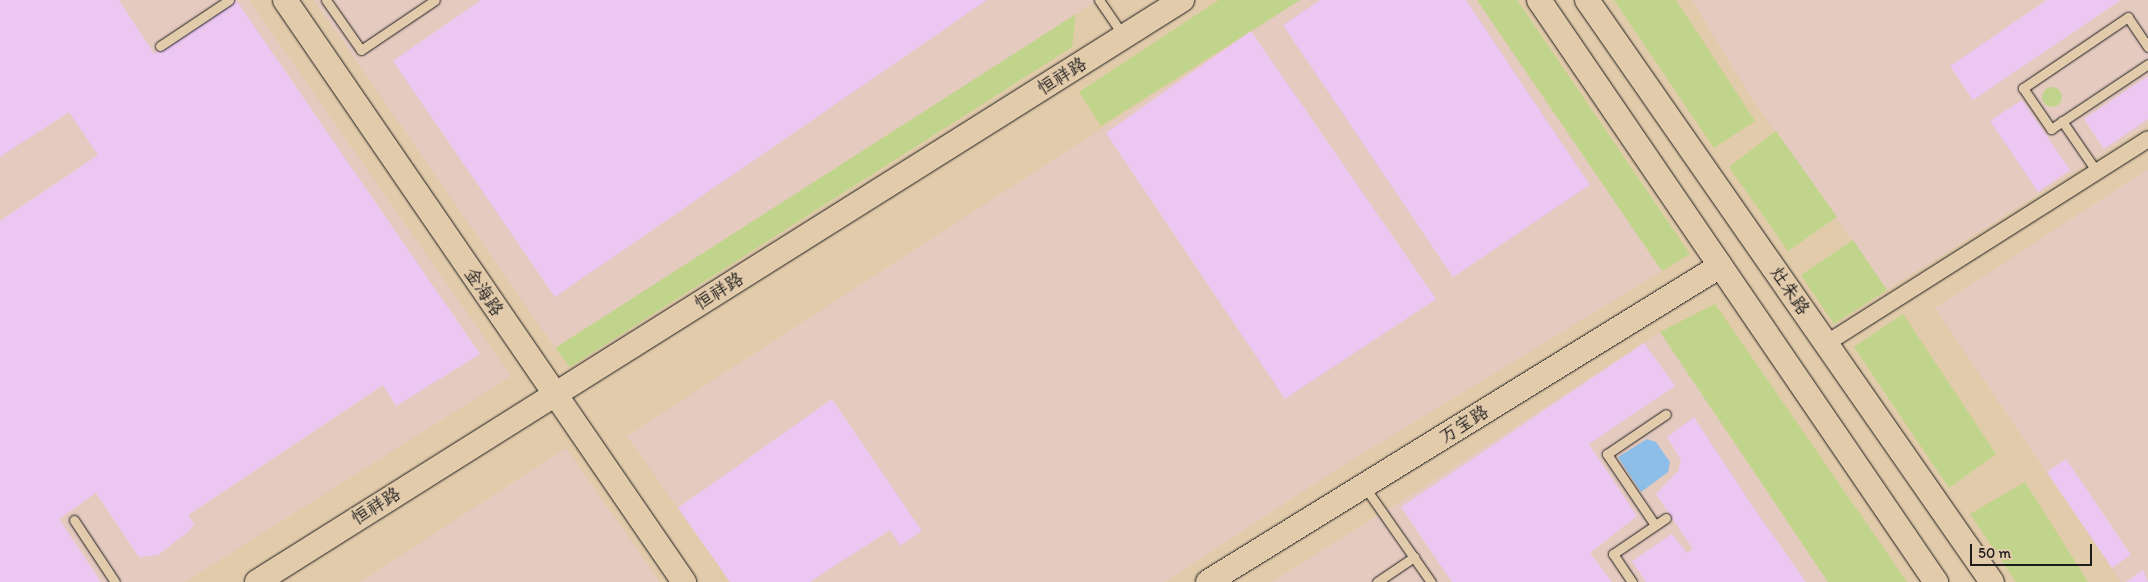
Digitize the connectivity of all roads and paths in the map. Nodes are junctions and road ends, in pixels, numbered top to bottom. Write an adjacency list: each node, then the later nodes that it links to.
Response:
1 (229, 0): 10 (lane)
2 (285, 0): 18 (street, 金海路)
3 (326, 0): 4 (lane)
4 (435, 0)
5 (1099, 0): 9 (lane)
6 (1182, 0): 9 (street, 恒祥路)
7 (1540, 0): 16 (street)
8 (1587, 0): 17 (street, 灶朱路)
9 (1125, 37): 18 (street, 恒祥路)
10 (160, 46)
11 (2148, 47): 13 (lane)
12 (2148, 64): 13 (lane)
13 (2062, 121): 15 (lane)
14 (2148, 139): 15 (street)
15 (2097, 172): 17 (street)
16 (1720, 266): 20 (street, 万宝路); 32 (street)
17 (1827, 343): 33 (street, 灶朱路)
18 (554, 394): 26 (street, 恒祥路); 27 (street, 金海路)
19 (1666, 414): 23 (lane)
20 (1364, 486): 24 (lane); 28 (street, 万宝路)
21 (1666, 518): 23 (lane)
22 (74, 520): 25 (lane)
23 (1655, 525): 31 (lane)
24 (1414, 557): 29 (lane); 30 (lane)
25 (115, 582)
26 (257, 582)
27 (684, 582)
28 (1208, 582)
29 (1377, 582)
30 (1431, 582)
31 (1632, 582)
32 (1936, 582)
33 (1992, 582)

